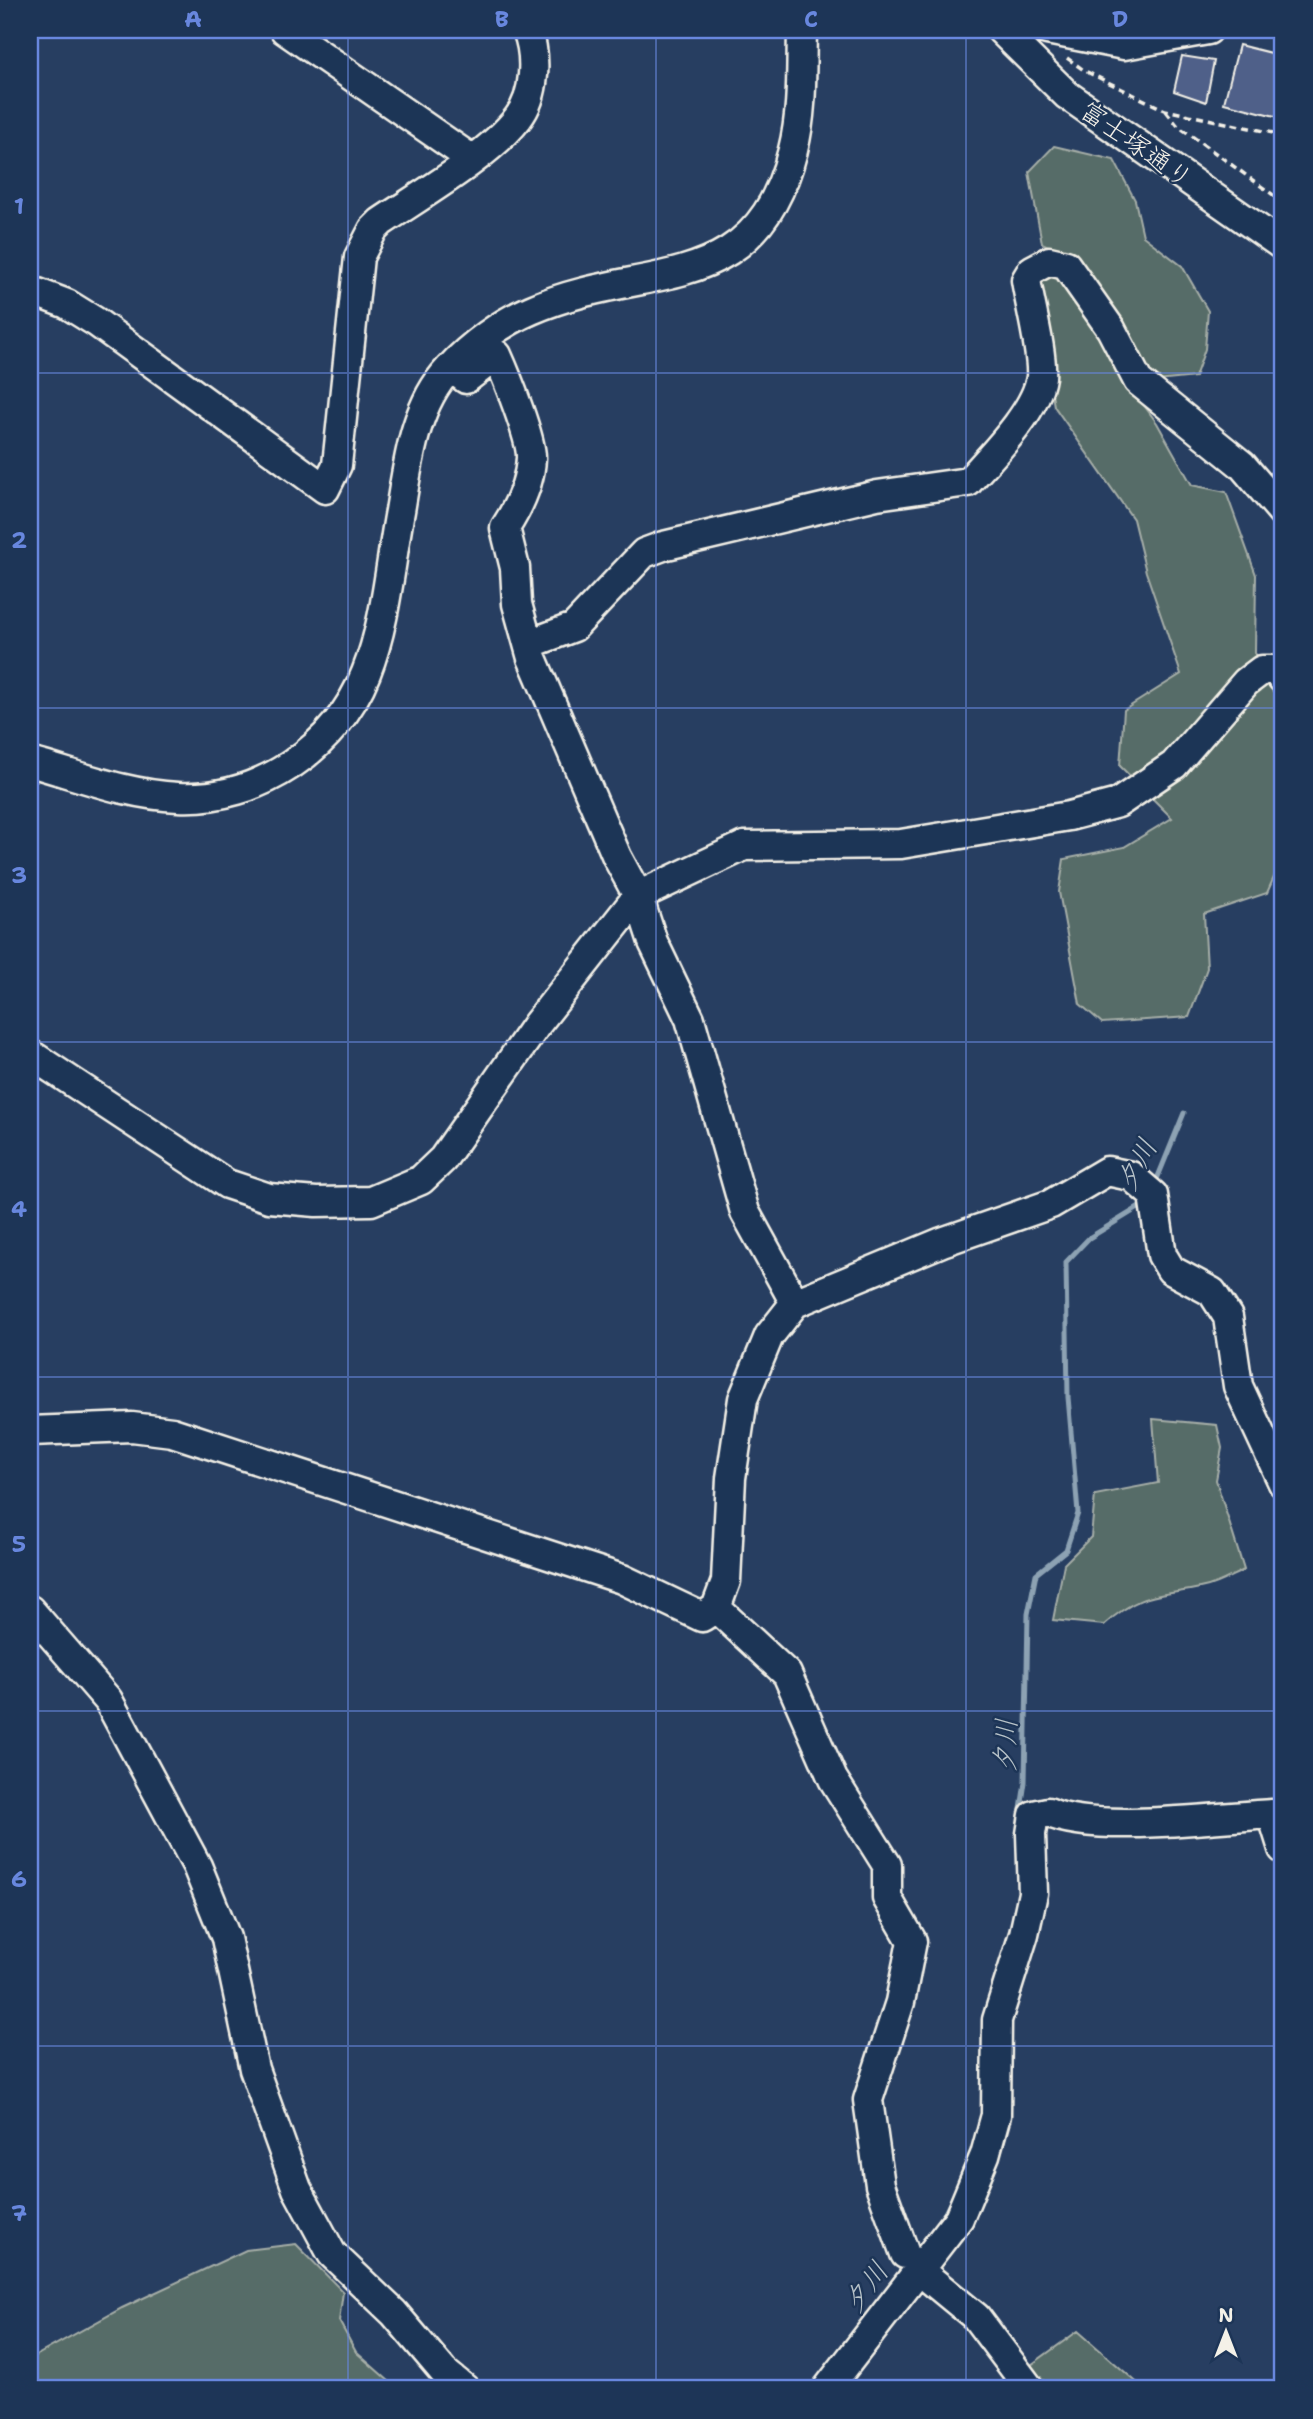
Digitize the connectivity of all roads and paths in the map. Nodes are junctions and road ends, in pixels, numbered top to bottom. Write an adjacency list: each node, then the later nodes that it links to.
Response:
1 (285, 30): 9 (street)
2 (527, 30): 9 (street)
3 (802, 30): 13 (street)
4 (1208, 30): 6 (street)
5 (1008, 32): 11 (street, 富士塚通り)
6 (1052, 40): 7 (path)
7 (1165, 110): 8 (path); 10 (path)
8 (1283, 135)
9 (473, 160): 12 (street)
10 (1283, 202)
11 (1283, 246)
12 (30, 290)
13 (451, 367): 15 (street); 17 (street)
14 (1283, 513): 15 (street)
15 (529, 644): 18 (street)
16 (1283, 678): 18 (street)
17 (30, 762)
18 (638, 895): 19 (street); 20 (street)
19 (30, 1054)
20 (794, 1303): 22 (street); 23 (street)
21 (30, 1431): 23 (street)
22 (1283, 1483)
23 (716, 1608): 26 (street)
24 (30, 1610): 27 (street)
25 (1283, 1849): 26 (street)
26 (913, 2262): 28 (street); 29 (street)
27 (465, 2389)
28 (827, 2389)
29 (1030, 2389)

